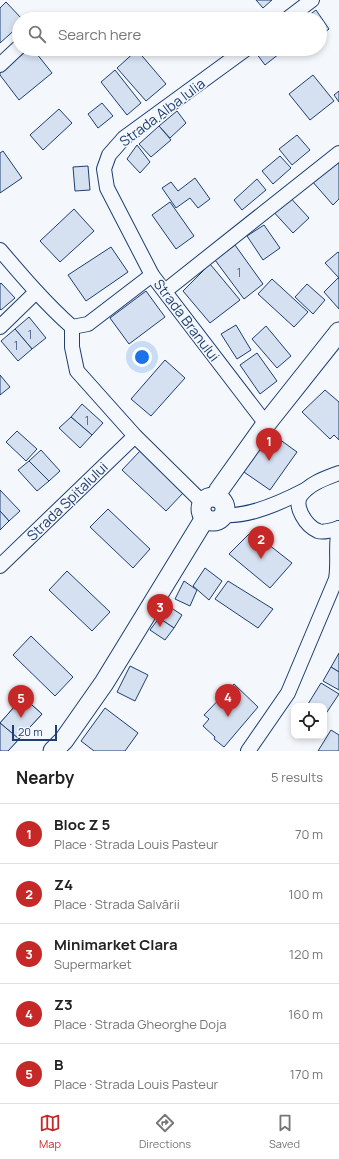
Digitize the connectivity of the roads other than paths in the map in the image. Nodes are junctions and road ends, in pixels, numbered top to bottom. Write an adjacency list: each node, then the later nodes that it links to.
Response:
1 (312, 0): 2 (street)
2 (296, 12)
3 (12, 54): 5 (street)
4 (236, 56): 8 (street, Strada Alba Iulia)
5 (0, 65)
6 (339, 153): 9 (street)
7 (0, 250): 10 (street)
8 (152, 275): 9 (street, Strada Branului); 12 (street, Strada Branului)
9 (165, 291): 14 (street, Strada Branului)
10 (36, 292): 11 (street); 12 (street)
11 (0, 327)
12 (72, 327): 15 (street)
13 (339, 332): 14 (main road)
14 (266, 424): 19 (main road)
15 (135, 436): 19 (street); 25 (street, Strada Spitalului)
16 (339, 473): 17 (street)
17 (307, 489): 18 (street); 20 (street)
18 (277, 504): 20 (street); 21 (street)
19 (208, 506): 21 (main road); 26 (main road)
20 (301, 512): 23 (street)
21 (224, 515)
22 (339, 528): 23 (street); 24 (street)
23 (318, 531): 24 (street)
24 (337, 549): 27 (street)
25 (0, 566)
26 (53, 751)
27 (248, 751)

